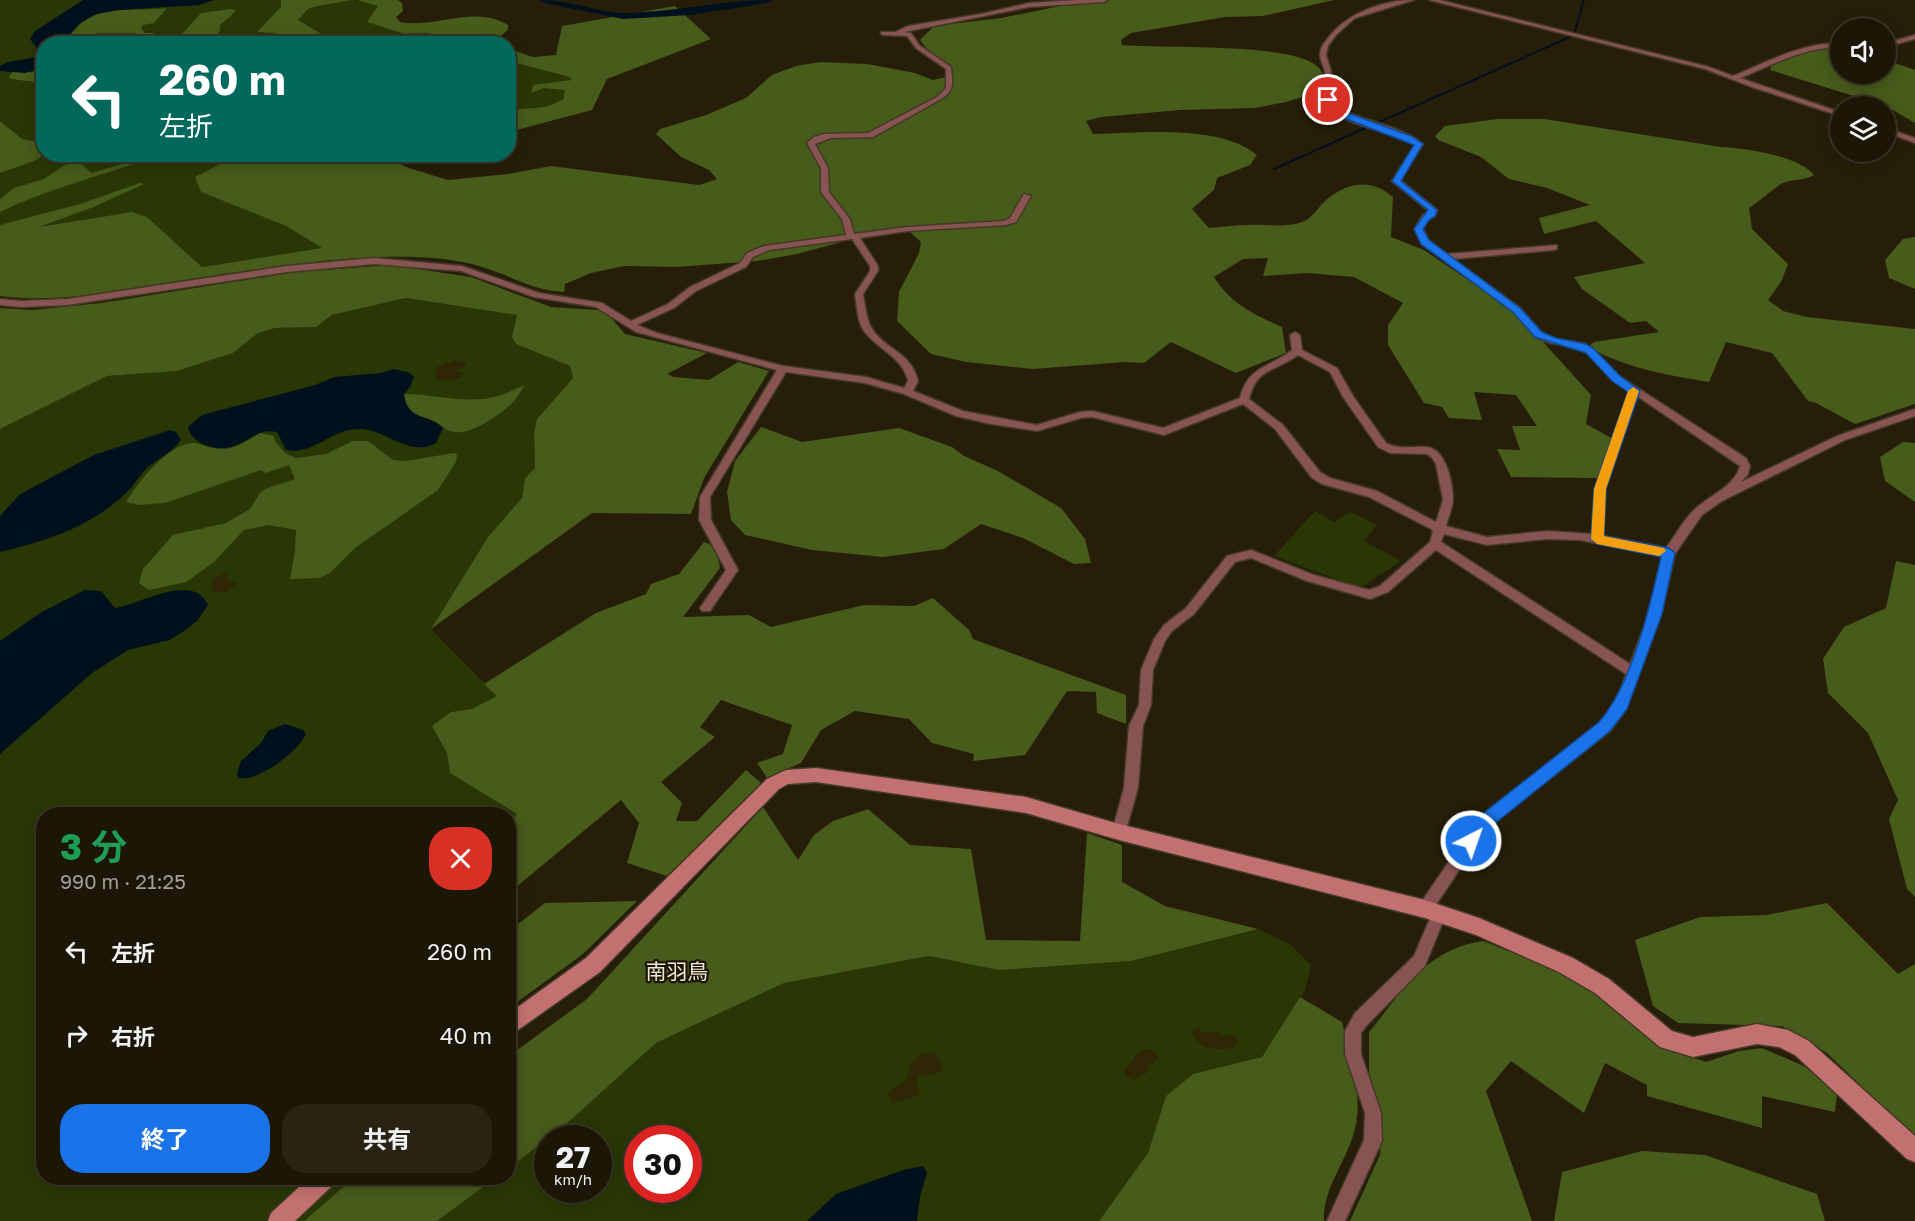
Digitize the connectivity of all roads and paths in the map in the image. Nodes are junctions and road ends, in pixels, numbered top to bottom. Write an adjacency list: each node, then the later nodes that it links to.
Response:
1 (1104, 0): 6 (street)
2 (1411, 0): 4 (street)
3 (1432, 0): 10 (street)
4 (1395, 1): 17 (street)
5 (883, 33): 6 (street)
6 (897, 33): 15 (street)
7 (1915, 37): 8 (street)
8 (1896, 42)
9 (1830, 46): 10 (street)
10 (1734, 78): 11 (street)
11 (1830, 111)
12 (1896, 134): 13 (street)
13 (1915, 141)
14 (1027, 196): 15 (street)
15 (853, 237): 19 (street); 24 (street)
16 (1554, 247): 17 (street)
17 (1444, 257): 23 (street)
18 (0, 302): 19 (street)
19 (631, 324): 22 (street)
20 (1295, 335): 21 (street)
21 (1297, 351): 25 (street); 28 (street)
22 (783, 369): 24 (street); 32 (street)
23 (1634, 391): 27 (street); 29 (street)
24 (907, 392): 25 (street)
25 (1244, 400): 28 (street)
26 (1915, 412): 27 (street)
27 (1718, 498): 31 (street)
28 (1440, 529): 29 (street); 30 (street)
29 (1597, 539): 31 (street)
30 (1435, 544): 33 (street); 34 (street)
31 (1669, 553): 33 (street)
32 (706, 608)
33 (1633, 672): 35 (street)
34 (1119, 832): 35 (street); 36 (street)
35 (1432, 912): 37 (street); 40 (street)
36 (516, 1021)
37 (1915, 1151)
38 (317, 1185): 39 (street)
39 (279, 1221)
40 (1336, 1221)

